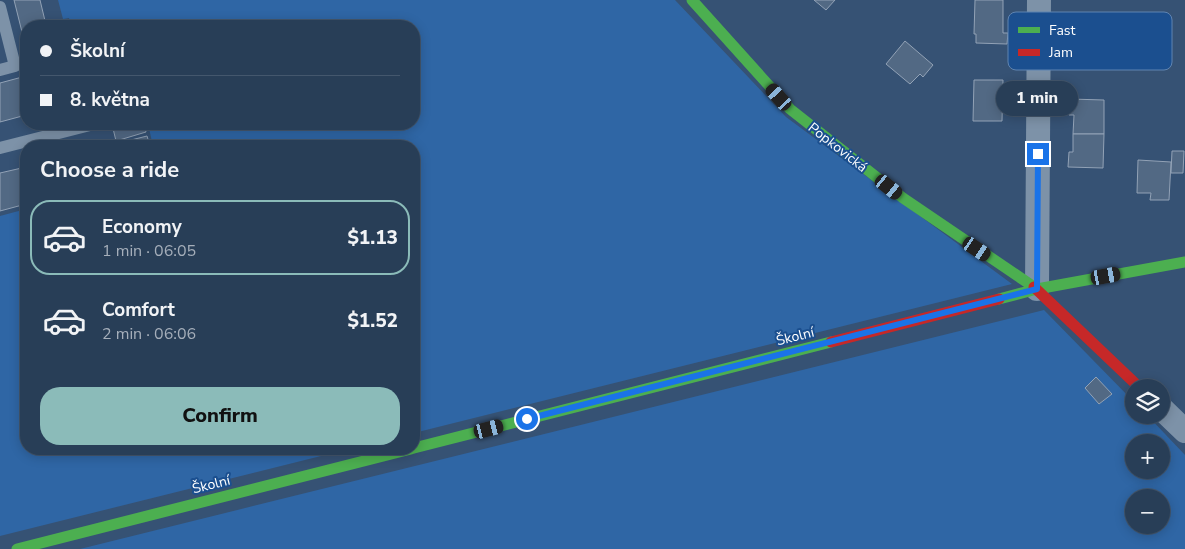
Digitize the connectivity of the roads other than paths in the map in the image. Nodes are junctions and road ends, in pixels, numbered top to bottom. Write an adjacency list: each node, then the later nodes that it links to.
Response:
1 (692, 0): 10 (street, Popkovická)
2 (0, 6): 3 (lane)
3 (0, 70)
4 (1039, 70): 10 (street)
5 (70, 130): 6 (lane)
6 (31, 140)
7 (20, 143): 8 (lane)
8 (0, 148)
9 (1185, 262): 10 (street, Školní)
10 (1037, 289): 11 (street, Popkovická); 14 (street, Školní)
11 (1131, 379)
12 (1170, 417): 13 (street)
13 (1185, 431)
14 (420, 446)
15 (385, 455): 16 (street, Školní)
16 (17, 549)

